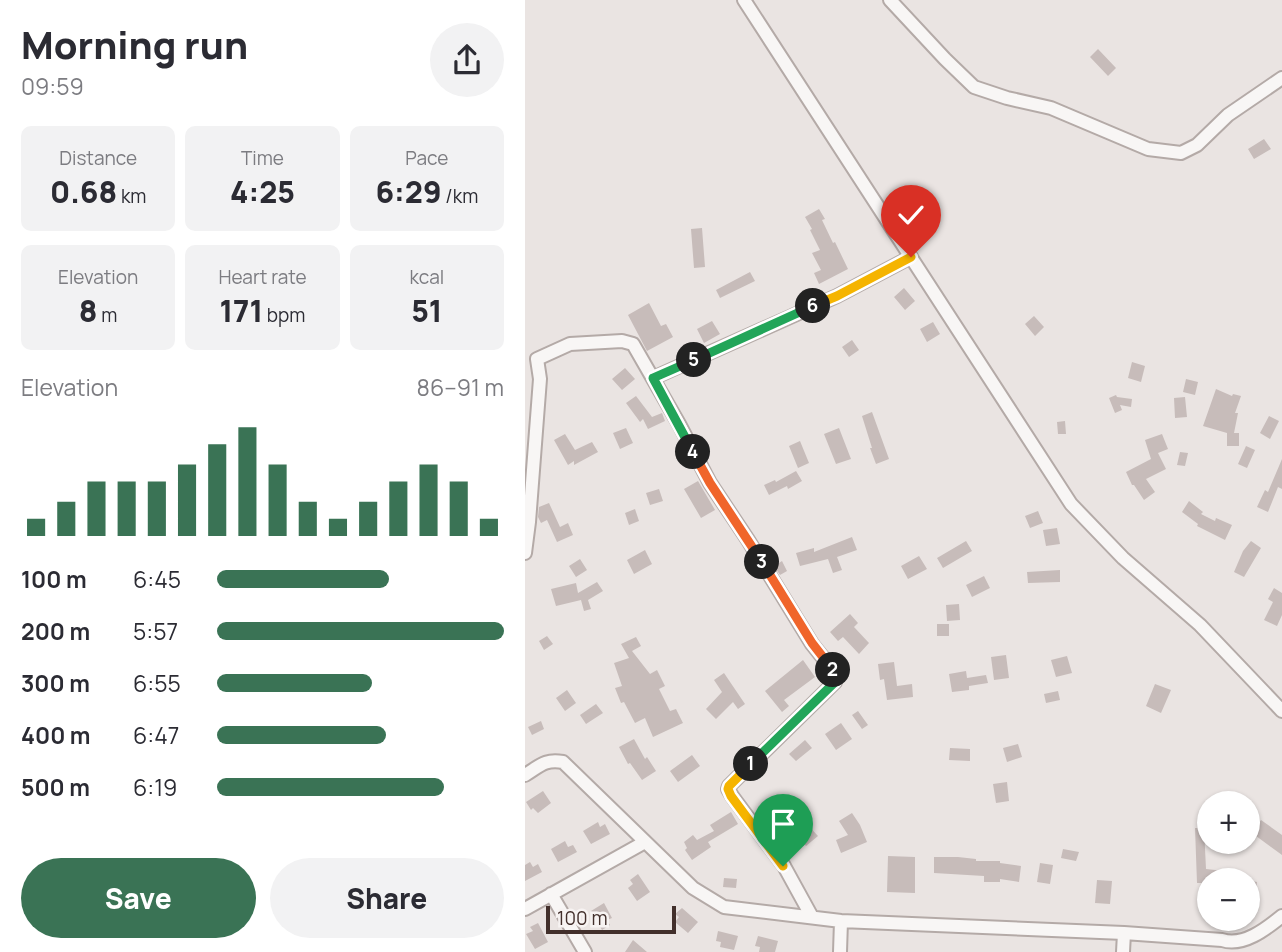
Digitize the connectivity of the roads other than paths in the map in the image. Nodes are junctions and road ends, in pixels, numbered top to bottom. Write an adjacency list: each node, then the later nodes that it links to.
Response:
1 (744, 0): 4 (street)
2 (890, 0): 3 (street)
3 (1282, 78)
4 (911, 257): 6 (street); 8 (street)
5 (531, 362): 6 (street); 7 (street)
6 (653, 378): 14 (street)
7 (525, 553)
8 (1282, 711)
9 (526, 771): 10 (street)
10 (645, 842): 11 (street); 14 (street)
11 (551, 894): 12 (street); 18 (street)
12 (525, 909)
13 (1282, 916): 17 (street)
14 (812, 917): 15 (street)
15 (841, 921): 16 (street); 19 (street)
16 (1124, 933): 17 (street); 20 (street)
17 (1235, 948)
18 (585, 952)
19 (840, 952)
20 (1123, 952)

